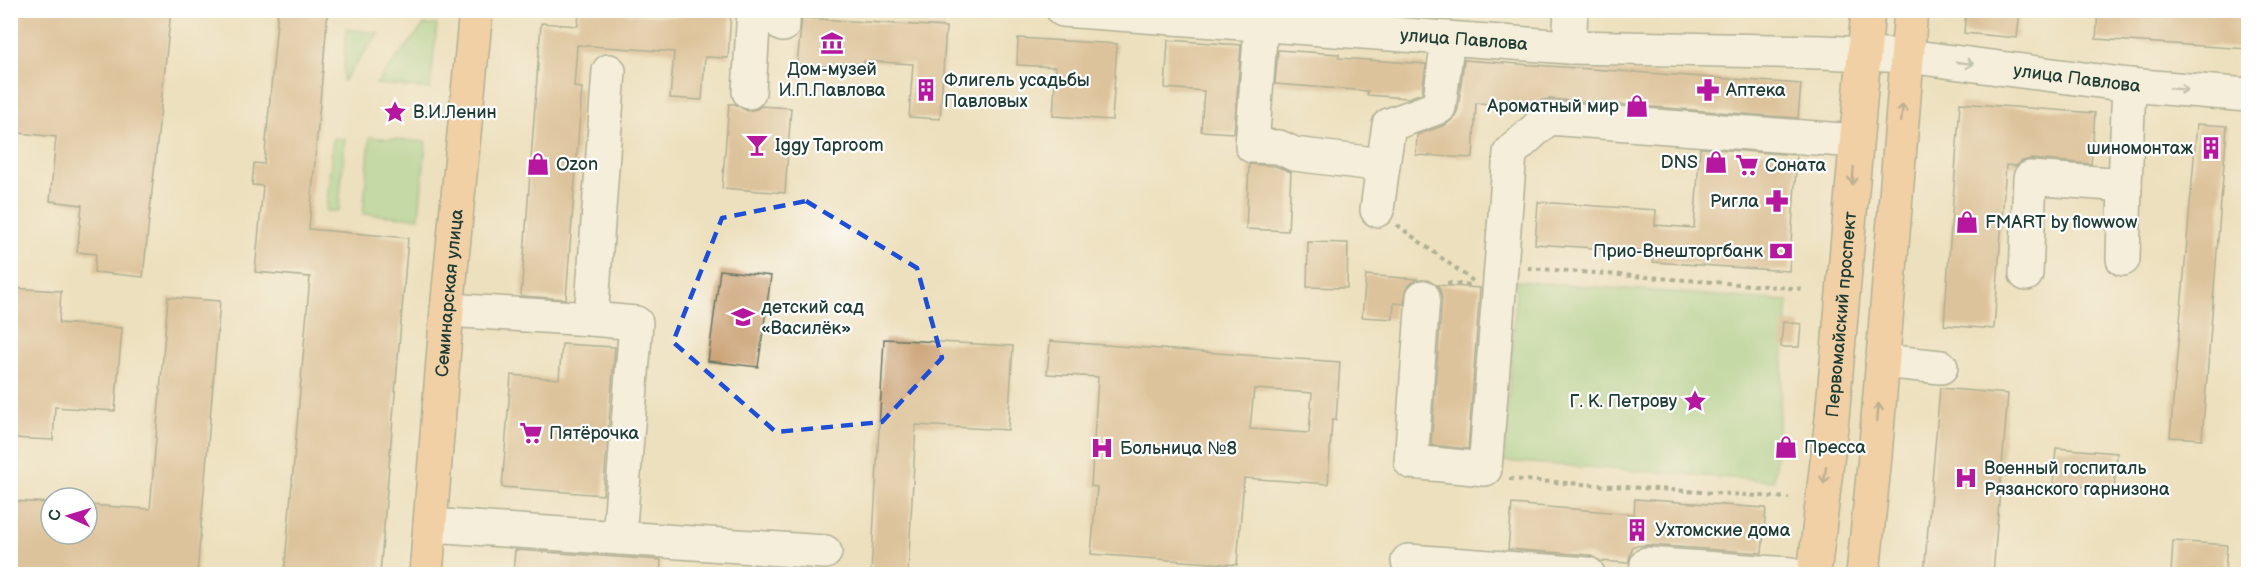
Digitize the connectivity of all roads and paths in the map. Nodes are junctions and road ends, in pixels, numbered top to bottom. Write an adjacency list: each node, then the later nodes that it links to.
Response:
1 (476, 10): 26 (main road, Семинарская улица)
2 (754, 10): 15 (street)
3 (1063, 10): 7 (street, улица Павлова)
4 (1571, 10): 10 (street)
5 (1868, 10): 11 (main road, Первомайский проспект)
6 (1911, 10): 12 (main road)
7 (1159, 14): 8 (street, улица Павлова)
8 (1261, 24): 9 (street, улица Павлова); 18 (street)
9 (1448, 38): 10 (street, улица Павлова); 18 (street)
10 (1569, 46): 11 (street, улица Павлова)
11 (1865, 55): 12 (street); 17 (main road, Первомайский проспект)
12 (1907, 56): 14 (street, улица Павлова, one-way to 14); 28 (main road, one-way to 12)
13 (609, 71): 27 (street)
14 (2129, 85): 16 (street, улица Павлова, one-way to 16); 19 (street)
15 (748, 92)
16 (2248, 95)
17 (1856, 141): 22 (street); 40 (main road, Первомайский проспект, one-way to 40)
18 (1383, 165): 20 (street)
19 (2125, 185): 21 (street); 23 (street)
20 (1377, 210): 25 (path)
21 (2123, 259)
22 (1502, 266): 24 (path); 30 (street)
23 (2026, 274)
24 (1805, 289)
25 (1430, 290): 30 (street)
26 (447, 310): 27 (street); 32 (main road, Семинарская улица)
27 (591, 319): 33 (street)
28 (1882, 361): 29 (street); 41 (main road, one-way to 28)
29 (1941, 367)
30 (1485, 469): 31 (path)
31 (1789, 498)
32 (430, 525): 33 (street); 36 (main road, Семинарская улица)
33 (619, 538): 34 (street)
34 (825, 552)
35 (1408, 561): 37 (street)
36 (426, 574)
37 (1588, 574)
38 (1646, 574): 39 (street)
39 (1791, 574)
40 (1814, 574)
41 (1863, 574)

